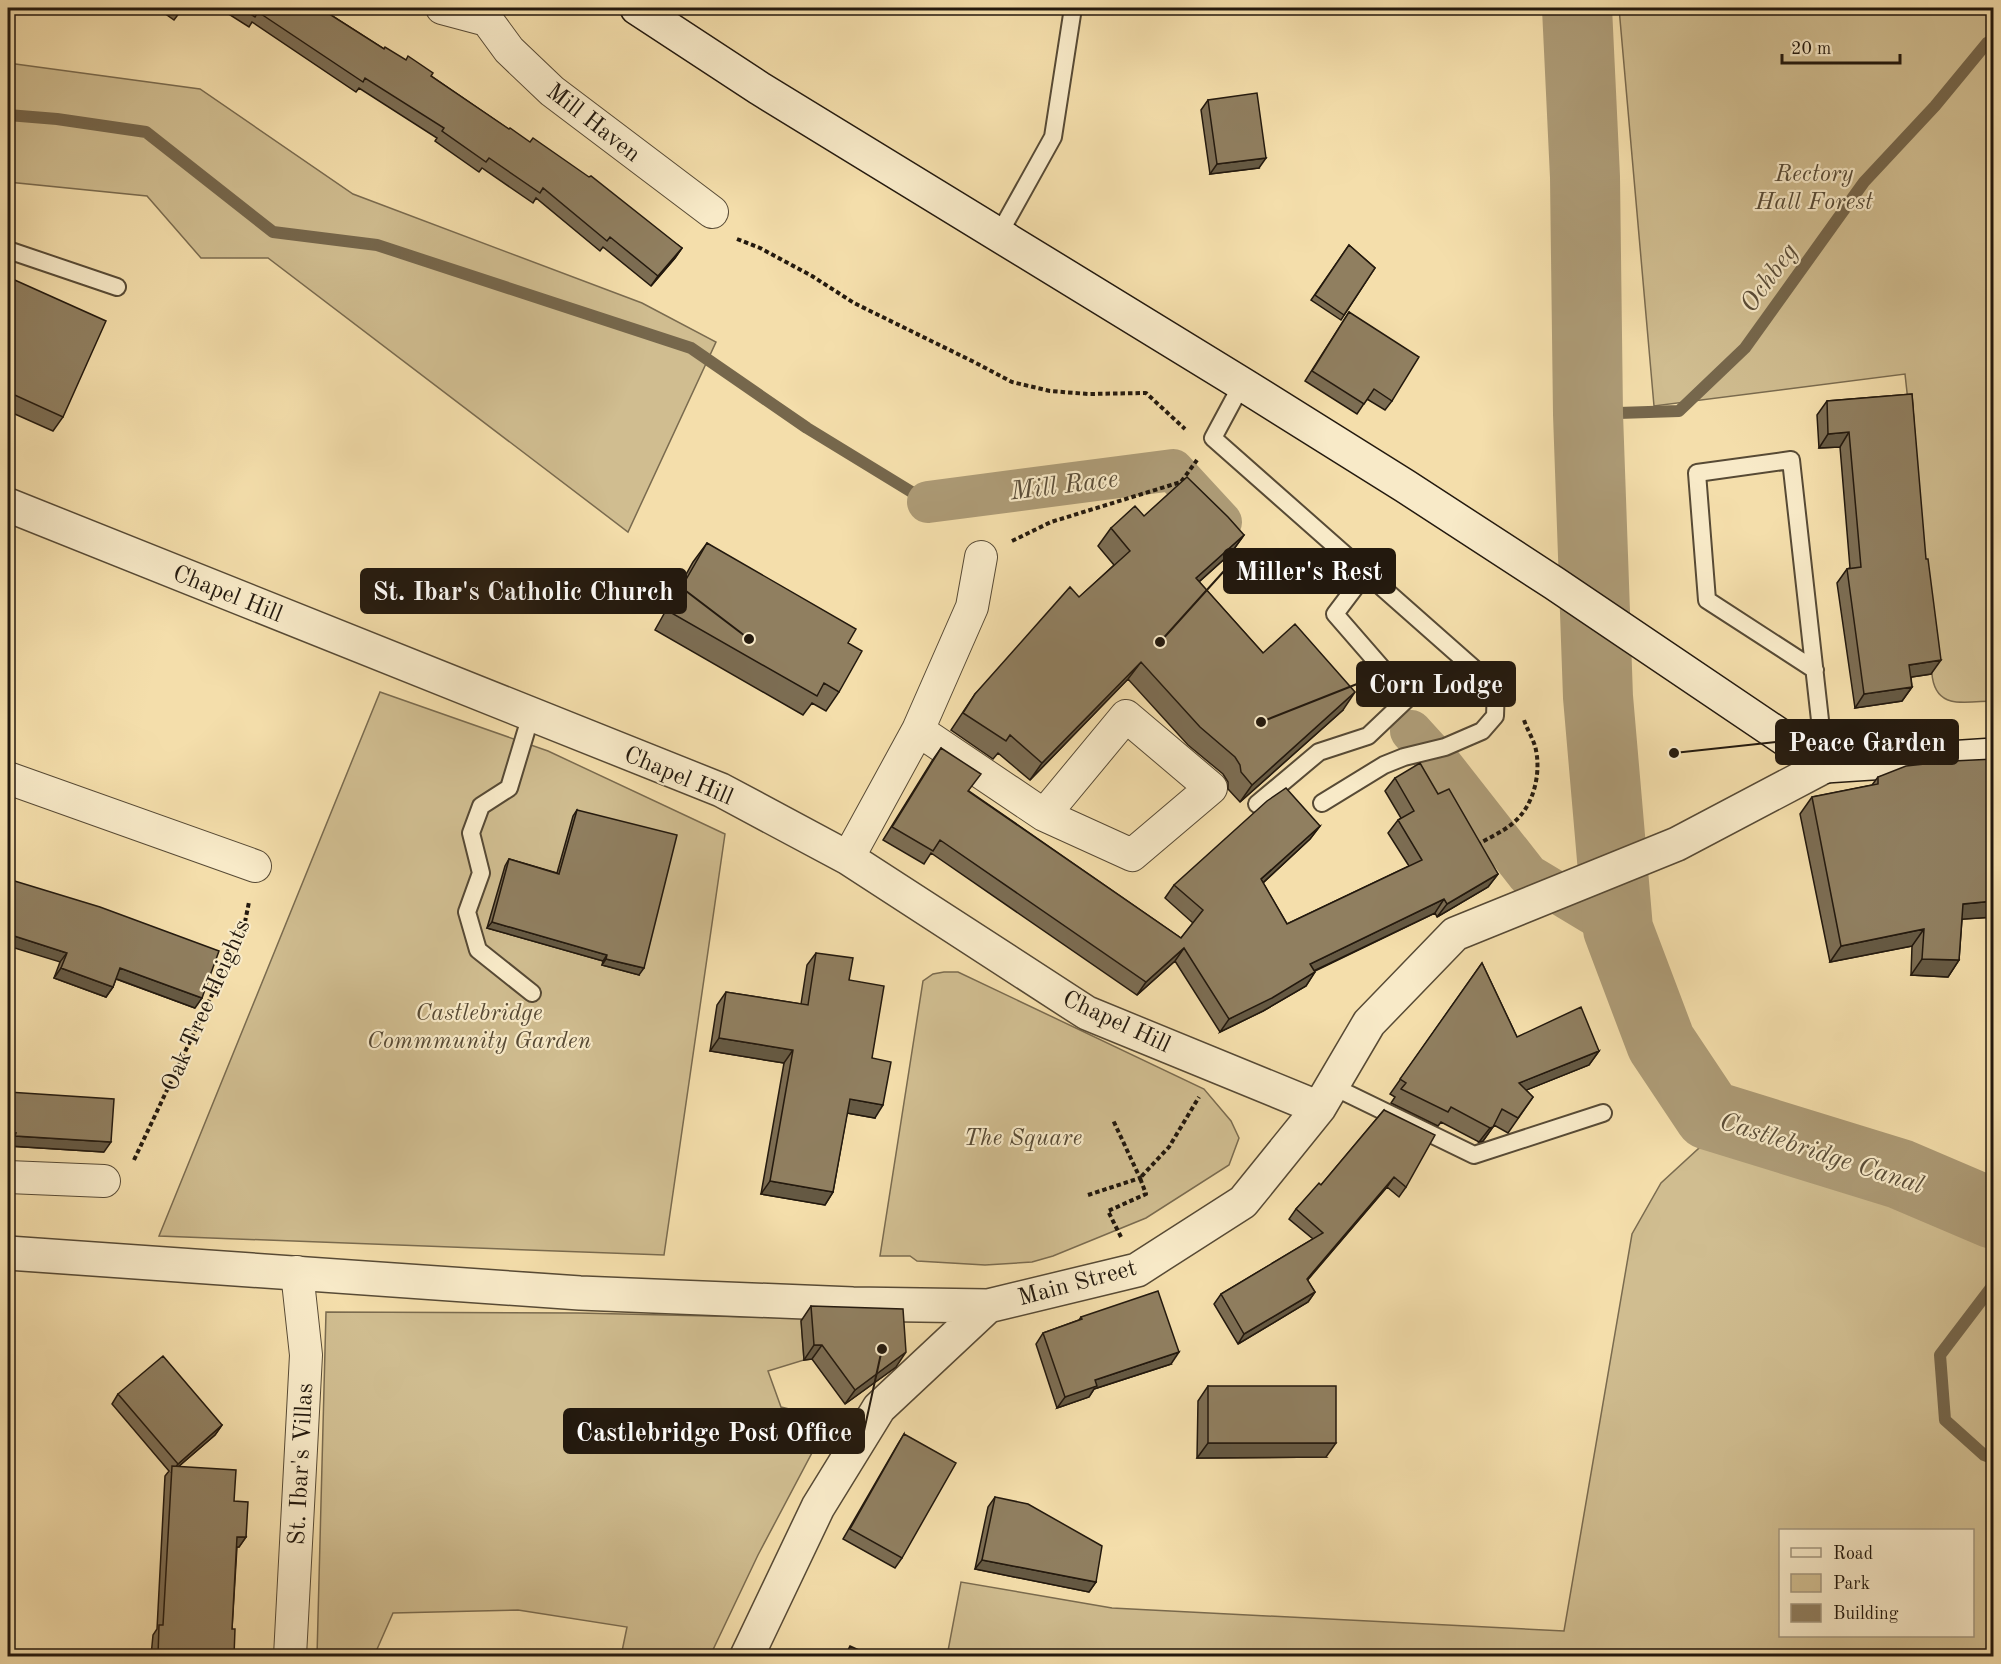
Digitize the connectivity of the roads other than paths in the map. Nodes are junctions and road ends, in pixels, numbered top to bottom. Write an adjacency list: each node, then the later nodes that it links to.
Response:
1 (442, 8): 4 (street, Mill Haven)
2 (637, 8): 6 (street)
3 (1073, 8): 6 (lane)
4 (492, 14): 5 (street, Mill Haven)
5 (712, 212)
6 (999, 234): 9 (street)
7 (8, 250): 8 (lane)
8 (117, 287)
9 (1242, 384): 12 (lane); 17 (street)
10 (8, 505): 14 (street, Chapel Hill)
11 (981, 557): 15 (street)
12 (1366, 573): 19 (lane); 20 (lane)
13 (1815, 670): 13 (lane); 17 (lane)
14 (531, 715): 22 (street, Chapel Hill); 24 (lane)
15 (918, 730): 21 (street); 22 (street)
16 (1994, 755): 17 (street)
17 (1825, 766): 25 (street, Main Street)
18 (8, 777): 23 (street)
19 (1322, 803)
20 (1257, 804)
21 (1044, 814): 21 (street)
22 (848, 858): 25 (street, Chapel Hill)
23 (255, 866)
24 (532, 993)
25 (1326, 1097): 26 (lane); 31 (street, Main Street)
26 (1603, 1113)
27 (8, 1177): 28 (street)
28 (104, 1181)
29 (8, 1253): 30 (street)
30 (297, 1272): 31 (street); 32 (street, St. Ibar's Villas)
31 (988, 1306): 33 (street, Main Street)
32 (290, 1656)
33 (747, 1656)

